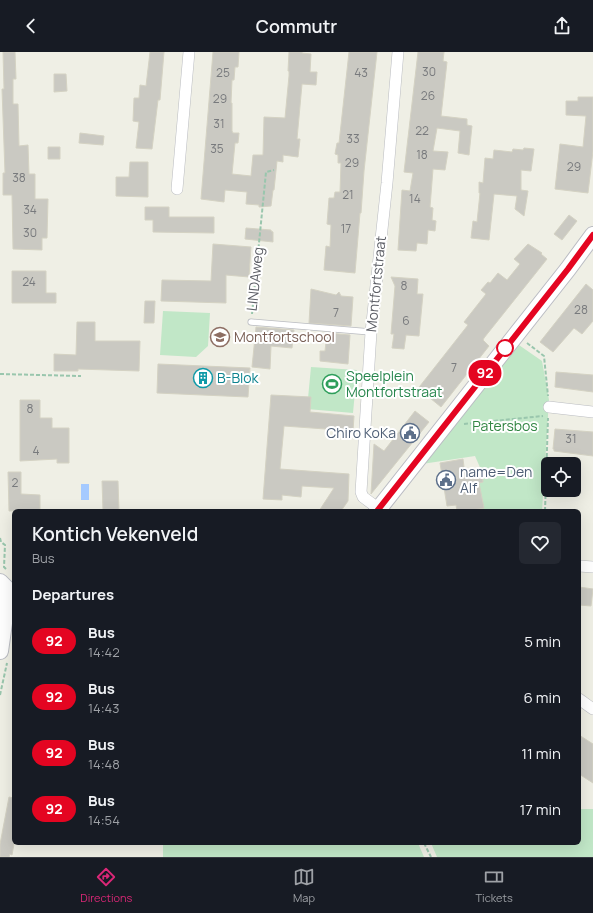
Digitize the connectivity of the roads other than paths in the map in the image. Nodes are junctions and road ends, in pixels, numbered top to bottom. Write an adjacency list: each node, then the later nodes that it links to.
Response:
1 (190, 52): 3 (street)
2 (398, 52): 6 (street, Montfortstraat)
3 (177, 189)
4 (590, 244): 10 (street)
5 (251, 322): 6 (lane, LINDAweg)
6 (371, 332): 9 (street, Montfortstraat)
7 (549, 407): 8 (street)
8 (593, 412)
9 (377, 509)
10 (379, 509)
11 (581, 566): 12 (street)
12 (593, 567)
13 (7, 581): 14 (street)
14 (0, 651)
15 (581, 701): 16 (street)
16 (593, 708)

